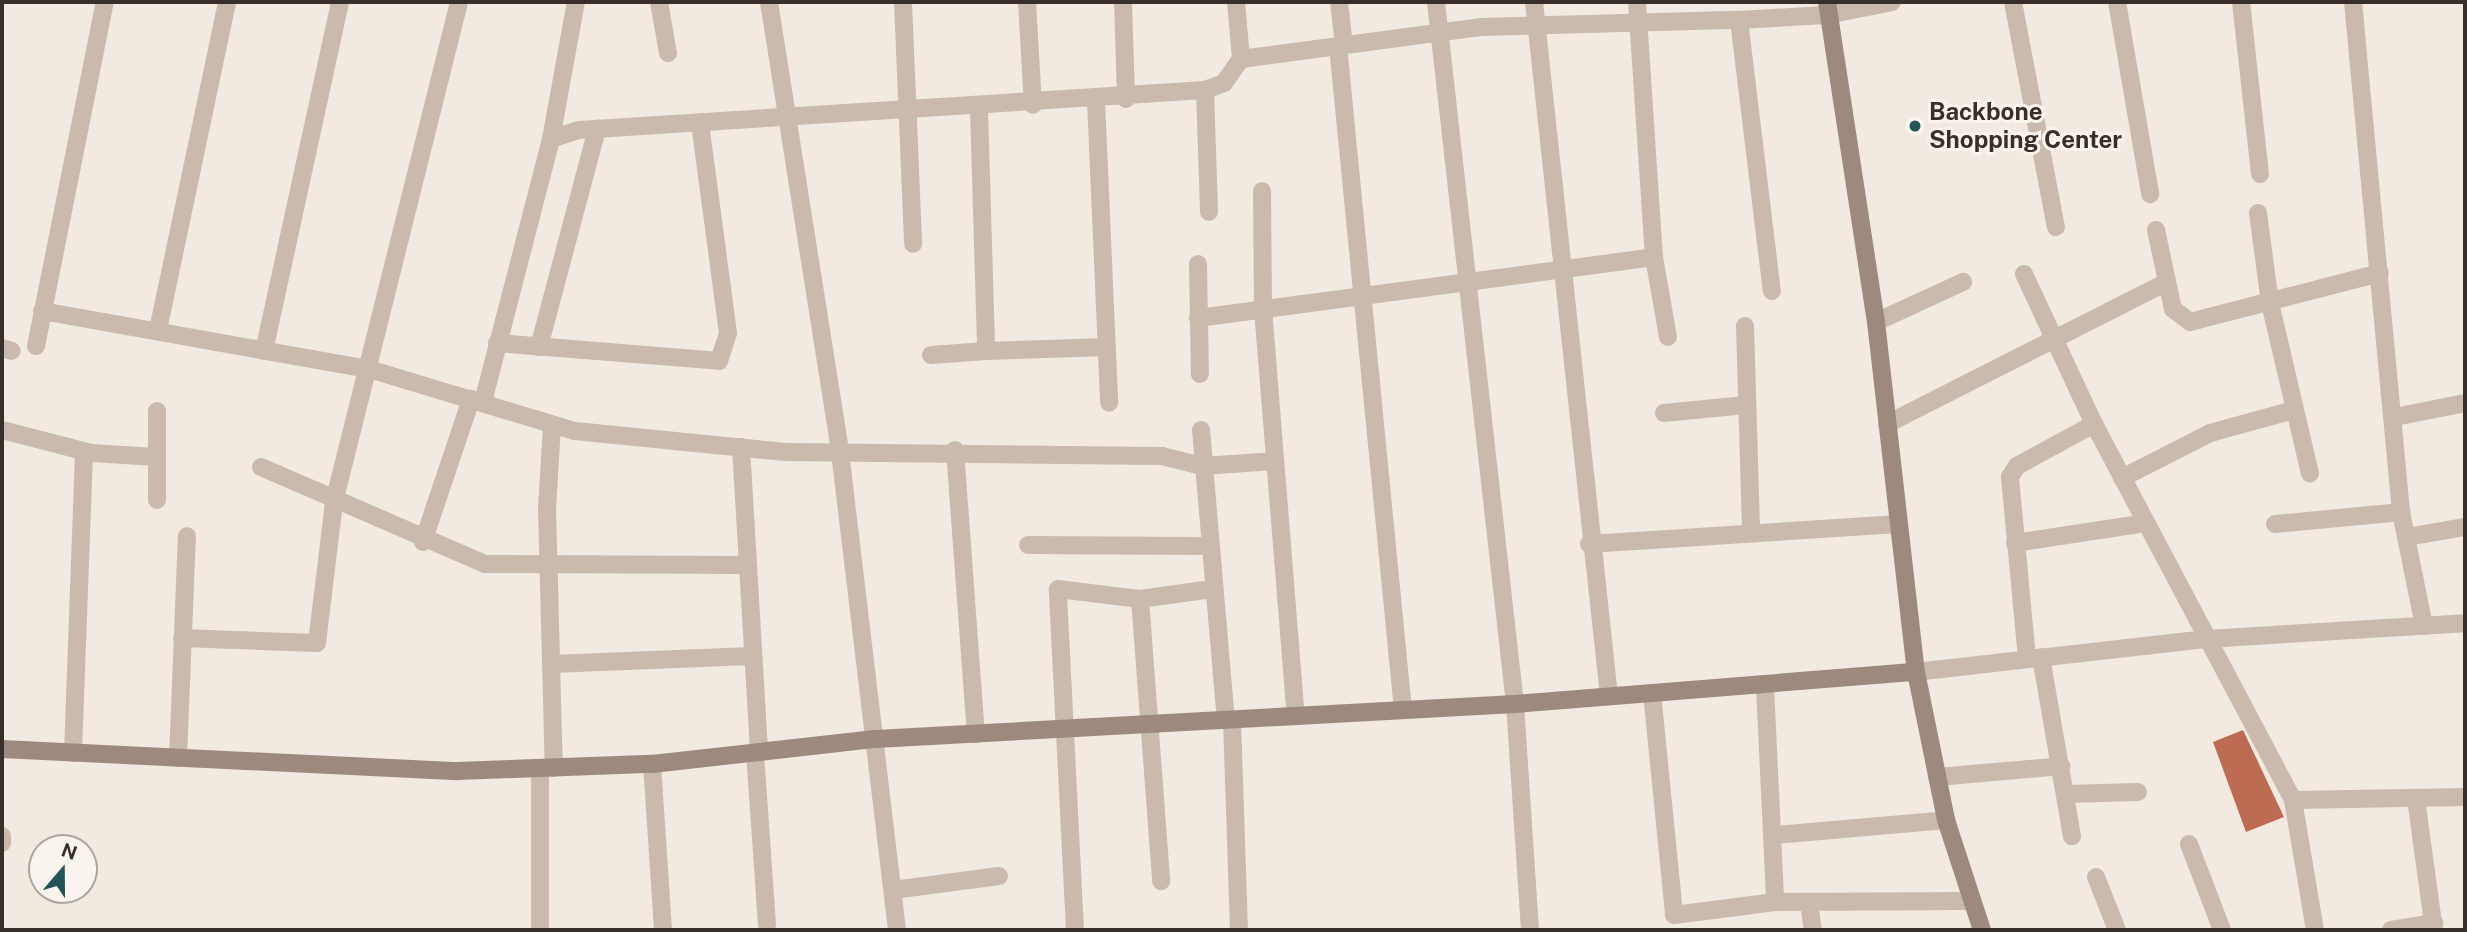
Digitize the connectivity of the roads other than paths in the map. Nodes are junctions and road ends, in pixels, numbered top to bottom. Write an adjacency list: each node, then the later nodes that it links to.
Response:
1 (105, 2): 59 (street)
2 (227, 2): 63 (street)
3 (340, 2): 70 (street)
4 (459, 2): 73 (street)
5 (576, 2): 38 (street)
6 (659, 2): 27 (street)
7 (769, 2): 35 (street)
8 (903, 2): 34 (street)
9 (1027, 2): 32 (street)
10 (1124, 2): 30 (street)
11 (1236, 2): 28 (street)
12 (1339, 2): 26 (street)
13 (1436, 2): 25 (street)
14 (1534, 2): 24 (street)
15 (1637, 2): 23 (street)
16 (1892, 2): 21 (street)
17 (2013, 2): 44 (street)
18 (2117, 2): 41 (street)
19 (2241, 2): 39 (street)
20 (2353, 2): 50 (street)
21 (1827, 8): 22 (street); 61 (street)
22 (1744, 14): 23 (street); 55 (street)
23 (1638, 21): 24 (street); 47 (street)
24 (1535, 23): 25 (street); 49 (street)
25 (1440, 33): 26 (street); 52 (street)
26 (1341, 46): 28 (street); 56 (street)
27 (668, 53)
28 (1241, 59): 29 (street)
29 (1205, 90): 30 (street); 42 (street)
30 (1126, 99): 31 (street)
31 (1096, 101): 32 (street); 69 (street)
32 (1033, 105): 33 (street)
33 (979, 109): 34 (street); 71 (street)
34 (911, 111): 35 (street); 46 (street)
35 (788, 119): 36 (street); 91 (street)
36 (700, 124): 37 (street); 68 (street)
37 (597, 129): 38 (street); 68 (street)
38 (551, 139): 66 (street)
39 (2260, 174)
40 (1262, 191): 58 (street)
41 (2150, 194)
42 (1209, 212)
43 (2258, 213): 57 (street)
44 (2056, 227)
45 (2157, 230): 54 (street)
46 (913, 244)
47 (1654, 257): 49 (street); 64 (street)
48 (1198, 264): 60 (street)
49 (1560, 271): 52 (street); 110 (street)
50 (2380, 273): 57 (street); 82 (street)
51 (2024, 274): 65 (street)
52 (1463, 281): 56 (street); 128 (street)
53 (1963, 282): 61 (street)
54 (2167, 282): 57 (street); 65 (street)
55 (1772, 291)
56 (1365, 295): 58 (street); 129 (street)
57 (2270, 303): 79 (street)
58 (1263, 309): 60 (street); 93 (street)
59 (42, 311): 63 (street); 67 (street)
60 (1199, 318): 74 (street)
61 (1876, 322): 83 (street)
62 (1745, 326): 78 (street)
63 (158, 330): 70 (street)
64 (1668, 337)
65 (2055, 341): 83 (street); 84 (street)
66 (498, 343): 68 (street); 75 (street)
67 (36, 346)
68 (539, 347)
69 (1107, 347): 71 (street); 76 (street)
70 (264, 351): 73 (street)
71 (986, 351): 72 (street)
72 (931, 355)
73 (369, 369): 75 (street); 99 (street)
74 (1200, 374)
75 (477, 401): 85 (street); 108 (street)
76 (1109, 402)
77 (2465, 403): 82 (street)
78 (1746, 405): 81 (street); 105 (street)
79 (2294, 410): 96 (street); 97 (street)
80 (157, 411): 92 (street)
81 (1664, 413)
82 (2395, 417): 100 (street)
83 (1887, 424): 102 (street)
84 (2094, 424): 97 (street); 109 (street)
85 (552, 425): 88 (street); 114 (street)
86 (2, 430): 90 (street)
87 (1201, 430): 94 (street)
88 (741, 447): 91 (street); 113 (street)
89 (955, 450): 91 (street); 94 (street); 134 (street)
90 (83, 451): 92 (street); 138 (street)
91 (840, 452): 135 (street)
92 (156, 457): 98 (street)
93 (1275, 461): 94 (street); 130 (street)
94 (1202, 466): 112 (street)
95 (261, 467): 99 (street)
96 (2310, 473)
97 (2122, 478): 101 (street)
98 (158, 500)
99 (334, 502): 108 (street); 119 (street)
100 (2401, 512): 103 (street); 107 (street)
101 (2145, 523): 109 (street); 120 (street)
102 (1898, 524): 105 (street); 124 (street)
103 (2275, 524)
104 (2465, 527): 107 (street)
105 (1751, 531): 110 (street)
106 (187, 536): 119 (street)
107 (2407, 537): 118 (street)
108 (422, 542): 114 (street)
109 (2015, 543): 122 (street)
110 (1589, 544): 127 (street)
111 (1028, 545): 112 (street)
112 (1208, 546): 115 (street)
113 (745, 565): 114 (street); 121 (street)
114 (550, 568): 123 (street)
115 (1212, 589): 116 (street); 131 (street)
116 (1140, 599): 132 (street); 133 (street)
117 (2465, 623): 118 (street)
118 (2424, 625): 120 (street)
119 (182, 638): 139 (street)
120 (2206, 639): 122 (street); 148 (street)
121 (751, 656): 123 (street); 137 (street)
122 (2034, 658): 124 (street); 141 (street)
123 (552, 663): 142 (street)
124 (1916, 672): 125 (street); 143 (street)
125 (1765, 686): 126 (street); 150 (street)
126 (1652, 693): 127 (street); 160 (street)
127 (1609, 696): 128 (street)
128 (1515, 704): 129 (street); 169 (street)
129 (1403, 710): 130 (street)
130 (1296, 716): 131 (street)
131 (1229, 720): 132 (street); 168 (street)
132 (1154, 724): 133 (street); 157 (street)
133 (1068, 729): 134 (street); 167 (street)
134 (976, 734): 135 (street)
135 (876, 739): 137 (street); 158 (street)
136 (2, 749): 138 (street)
137 (757, 752): 140 (street); 162 (street)
138 (72, 753): 139 (street)
139 (178, 758): 142 (street)
140 (652, 764): 142 (street); 165 (street)
141 (2062, 766): 143 (street); 145 (street)
142 (547, 768): 164 (street)
143 (1937, 777): 149 (street)
144 (2138, 792): 145 (street)
145 (2066, 794): 152 (street)
146 (2465, 797): 147 (street)
147 (2416, 799): 148 (street); 163 (street)
148 (2294, 800): 174 (street)
149 (1946, 820): 150 (street); 159 (street)
150 (1776, 835): 160 (street)
151 (2, 836): 153 (street)
152 (2073, 836)
153 (2, 843)
154 (2189, 844): 173 (street)
155 (999, 876): 158 (street)
156 (2096, 877): 172 (street)
157 (1161, 881)
158 (892, 890): 166 (street)
159 (1971, 901): 161 (street); 171 (street)
160 (1775, 902): 161 (street)
161 (1809, 903): 170 (street)
162 (767, 925)
163 (2434, 927): 175 (street)
164 (540, 930)
165 (663, 930)
166 (897, 930)
167 (1075, 930)
168 (1239, 930)
169 (1530, 930)
170 (1813, 930)
171 (1982, 930)
172 (2117, 930)
173 (2222, 930)
174 (2315, 930)
175 (2390, 930)

